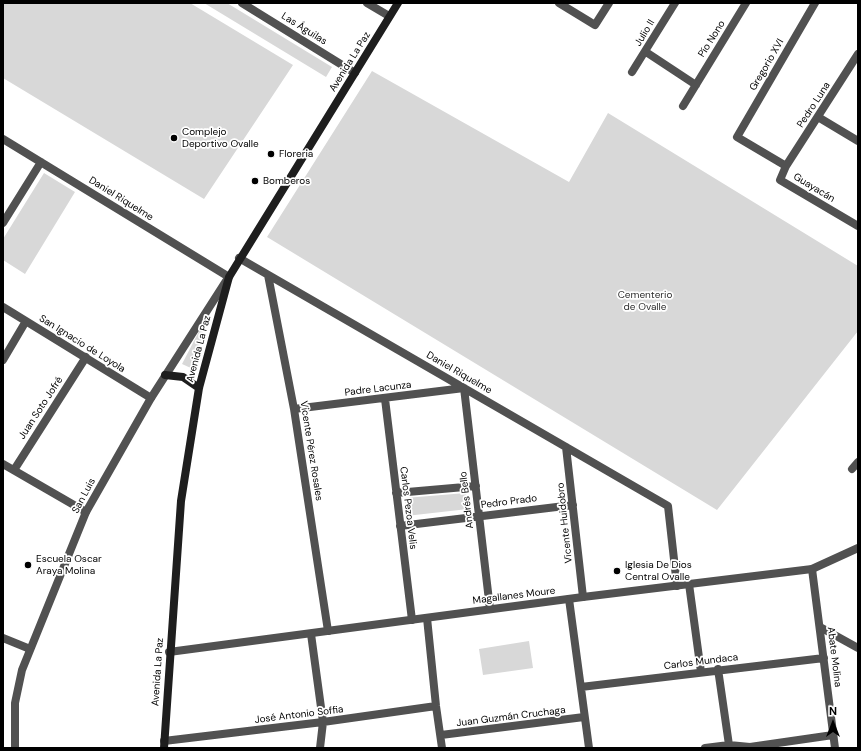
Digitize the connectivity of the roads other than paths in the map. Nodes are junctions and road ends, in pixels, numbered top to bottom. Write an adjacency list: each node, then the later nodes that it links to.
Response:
1 (242, 3): 13 (street, Las Águilas)
2 (366, 3): 9 (street)
3 (398, 3): 9 (main road, Avenida La Paz)
4 (559, 3): 5 (street)
5 (609, 3)
6 (675, 3): 10 (street, Julio II)
7 (746, 3): 14 (street, Pío Nono)
8 (815, 3): 17 (street, Gregorio XVI)
9 (390, 16): 13 (main road, Avenida La Paz)
10 (646, 52): 12 (street, Julio II); 14 (street)
11 (858, 56): 16 (street, Pedro Luna)
12 (632, 72)
13 (355, 73): 24 (main road, Avenida La Paz)
14 (696, 85): 15 (street, Pío Nono)
15 (683, 106)
16 (818, 117): 19 (street); 21 (street, Pedro Luna)
17 (737, 137): 21 (street, Guayacán)
18 (3, 139): 20 (street, Daniel Riquelme)
19 (858, 141)
20 (41, 162): 22 (street); 26 (street, Daniel Riquelme)
21 (786, 166): 23 (street, Guayacán)
22 (3, 223)
23 (858, 226)
24 (239, 258): 25 (street, Daniel Riquelme); 26 (main road, Avenida La Paz)
25 (268, 275): 33 (street, Daniel Riquelme); 36 (street, Vicente Pérez Rosales)
26 (229, 277): 31 (street, San Luis); 32 (main road, Avenida La Paz)
27 (3, 307): 28 (street, San Ignacio de Loyola)
28 (26, 321): 29 (street, San Ignacio de Loyola); 30 (street)
29 (86, 357): 34 (street, San Ignacio de Loyola); 41 (street, Juan Soto Jofré)
30 (3, 360)
31 (166, 375): 32 (main road); 34 (street, San Luis)
32 (199, 388): 63 (main road, Avenida La Paz)
33 (464, 388): 35 (street, Padre Lacunza); 37 (street, Daniel Riquelme); 42 (street, Andrés Bello)
34 (151, 398): 45 (street, San Luis)
35 (385, 399): 36 (street, Padre Lacunza); 43 (street, Carlos Pezoa Velis)
36 (294, 409): 58 (street, Vicente Pérez Rosales)
37 (566, 447): 44 (street, Vicente Huidobro); 51 (street, Daniel Riquelme)
38 (858, 462): 40 (street)
39 (3, 464): 41 (street)
40 (852, 469)
41 (14, 470): 45 (street)
42 (476, 486): 43 (street, Pedro Prado); 46 (street, Andrés Bello)
43 (396, 493): 47 (street, Carlos Pezoa Velis)
44 (573, 505): 46 (street, Pedro Prado); 52 (street, Vicente Huidobro)
45 (86, 512): 62 (street, San Luis)
46 (479, 516): 47 (street, Pedro Prado); 54 (street, Andrés Bello)
47 (400, 526): 56 (street, Carlos Pezoa Velis)
48 (858, 548): 49 (street, Magallanes Moure)
49 (812, 569): 50 (street, Magallanes Moure); 57 (street, Abate Molina)
50 (689, 584): 51 (street, Magallanes Moure); 66 (street)
51 (677, 586): 52 (street, Magallanes Moure)
52 (583, 597): 53 (street, Magallanes Moure)
53 (569, 599): 54 (street, Magallanes Moure); 67 (street)
54 (490, 609): 55 (street, Magallanes Moure)
55 (427, 618): 56 (street, Magallanes Moure); 68 (street)
56 (412, 620): 58 (street, Magallanes Moure)
57 (820, 626): 61 (street); 64 (street, Abate Molina)
58 (328, 631): 59 (street, Magallanes Moure)
59 (311, 634): 63 (street, Magallanes Moure); 70 (street)
60 (3, 638): 62 (street)
61 (858, 648)
62 (30, 649): 75 (street, San Luis)
63 (169, 652): 73 (main road, Avenida La Paz)
64 (824, 658): 65 (street, Carlos Mundaca); 72 (street, Abate Molina)
65 (718, 670): 66 (street, Carlos Mundaca); 74 (street)
66 (701, 672): 67 (street, Carlos Mundaca)
67 (581, 687): 69 (street)
68 (436, 706): 70 (street, José Antonio Soffia); 71 (street)
69 (584, 718): 71 (street, Juan Guzmán Cruchaga); 78 (street)
70 (323, 722): 73 (street, José Antonio Soffia); 76 (street)
71 (441, 736): 77 (street)
72 (834, 736): 80 (street); 81 (street, Abate Molina)
73 (164, 745)
74 (729, 745): 79 (street); 80 (street)
75 (15, 748)
76 (320, 748)
77 (442, 748)
78 (589, 748)
79 (705, 748)
80 (750, 748)
81 (835, 748)

